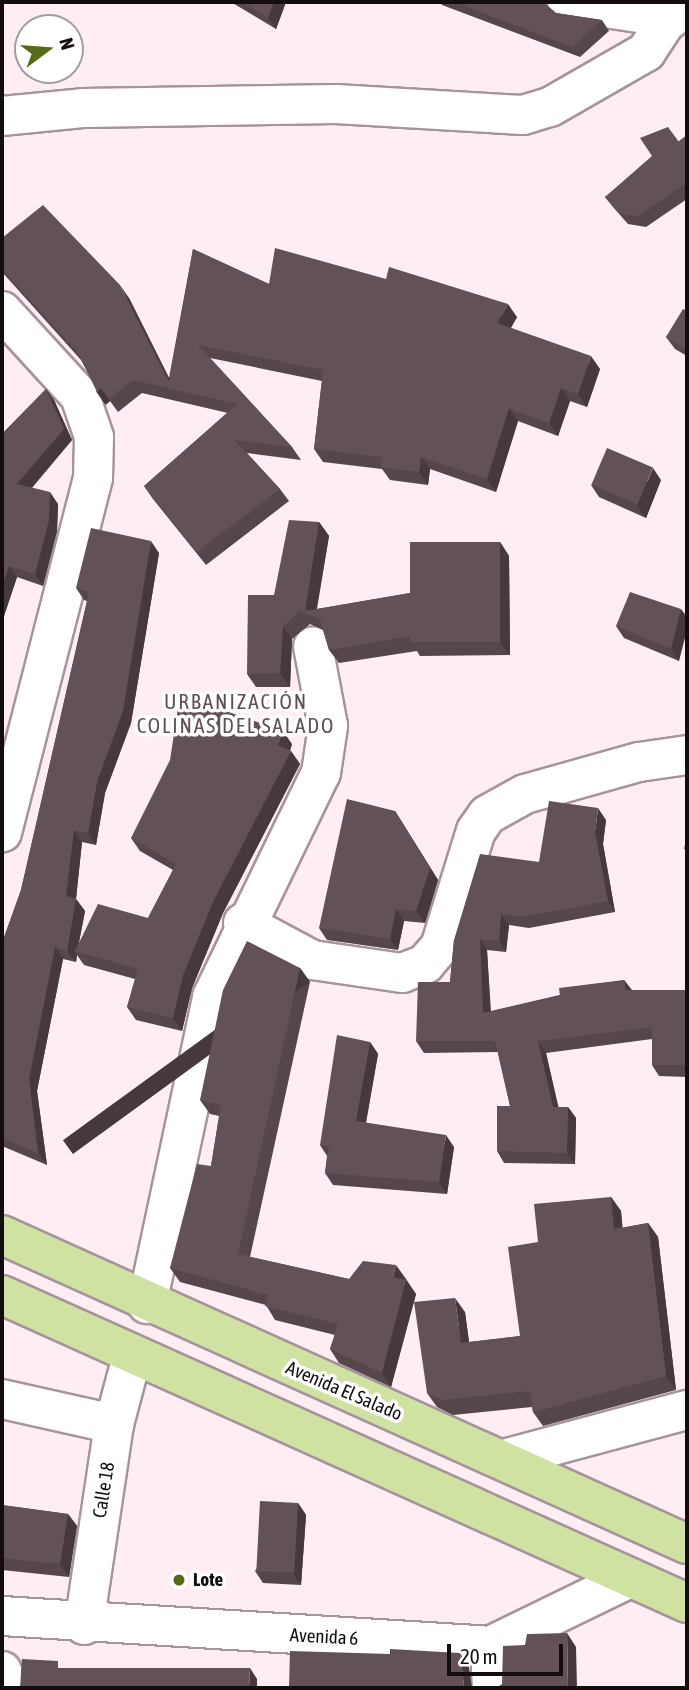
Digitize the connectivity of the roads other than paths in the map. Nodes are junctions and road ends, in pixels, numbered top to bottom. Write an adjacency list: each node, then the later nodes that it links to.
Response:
1 (567, 2): 2 (street)
2 (675, 10): 3 (street)
3 (2, 117)
4 (2, 311): 7 (street)
5 (313, 646): 8 (street)
6 (687, 755): 8 (street)
7 (2, 832)
8 (243, 923): 11 (street)
9 (2, 1235): 11 (main road, Avenida El Salado)
10 (2, 1295): 12 (main road)
11 (147, 1304): 16 (main road, Avenida El Salado)
12 (132, 1357): 15 (street, Calle 18); 18 (main road)
13 (2, 1399): 15 (street)
14 (687, 1410): 16 (street)
15 (114, 1424): 21 (street, Calle 18)
16 (504, 1459): 17 (main road, Avenida El Salado)
17 (687, 1544)
18 (630, 1578): 19 (main road); 22 (street, Avenida 6)
19 (687, 1604)
20 (2, 1616): 21 (street, Avenida 6)
21 (84, 1625): 22 (street, Avenida 6)
22 (490, 1646): 25 (street)
23 (2, 1671): 24 (street)
24 (4, 1688)
25 (492, 1688)

